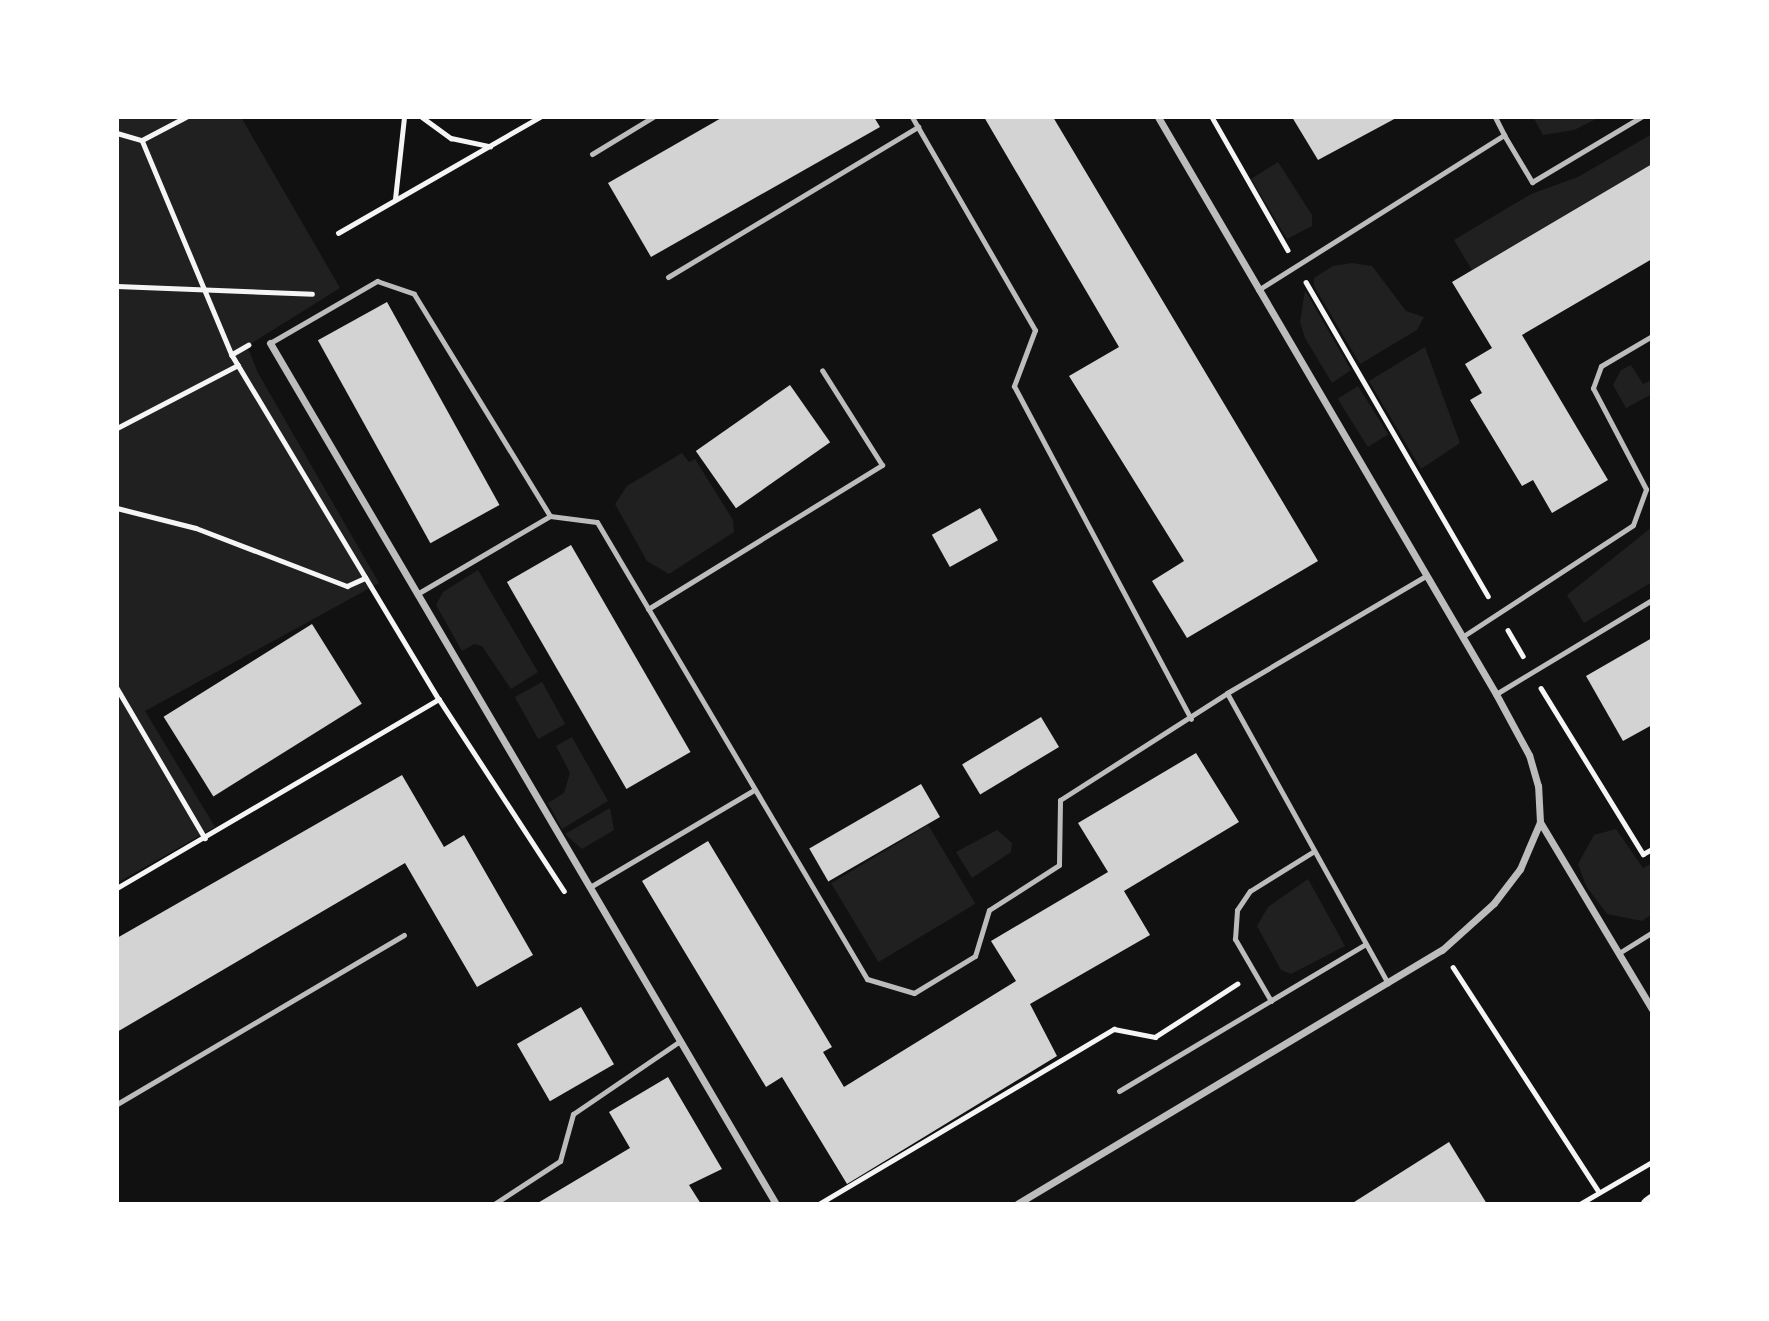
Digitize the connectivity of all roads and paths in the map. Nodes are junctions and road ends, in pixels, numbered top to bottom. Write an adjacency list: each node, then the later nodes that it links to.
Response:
1 (186, 117): 14 (path)
2 (404, 117): 17 (path)
3 (422, 117): 15 (path)
4 (540, 117): 15 (path)
5 (653, 117): 16 (lane)
6 (912, 117): 11 (lane)
7 (1158, 117): 23 (street)
8 (1212, 117): 19 (path)
9 (1494, 117): 13 (lane)
10 (1641, 117): 13 (lane)
11 (918, 127): 20 (lane); 45 (lane)
12 (117, 133): 14 (path)
13 (1504, 135): 19 (lane)
14 (142, 140): 22 (path)
15 (490, 146): 17 (path)
16 (593, 154)
17 (395, 200): 18 (path)
18 (338, 233)
19 (1297, 266): 23 (lane); 38 (path)
20 (668, 277)
21 (117, 286): 22 (path)
22 (207, 290): 24 (path); 27 (path)
23 (1258, 290): 33 (street)
24 (324, 294)
25 (1652, 336): 38 (lane)
26 (270, 343): 32 (lane); 35 (street)
27 (232, 355)
28 (238, 365): 30 (path)
29 (822, 370): 37 (lane)
30 (117, 428)
31 (117, 508): 34 (path)
32 (551, 516): 35 (lane); 37 (lane)
33 (1427, 575): 39 (street); 42 (lane)
34 (365, 578)
35 (417, 594): 51 (street)
36 (1652, 600): 40 (lane)
37 (648, 609): 46 (lane)
38 (1497, 612): 39 (lane); 40 (path)
39 (1462, 637): 43 (street)
40 (1532, 672): 43 (lane); 49 (path)
41 (117, 688): 48 (path)
42 (1227, 693): 45 (lane); 50 (lane)
43 (1496, 694): 47 (street)
44 (439, 699): 48 (path)
45 (1191, 719): 46 (lane)
46 (754, 790): 51 (lane)
47 (1540, 822): 56 (street); 57 (street)
48 (205, 838): 52 (path)
49 (1652, 849)
50 (1314, 850): 55 (lane); 58 (lane)
51 (590, 887): 62 (street)
52 (117, 888)
53 (1652, 932): 57 (lane)
54 (404, 935): 64 (lane)
55 (1366, 944): 59 (lane); 60 (lane)
56 (1442, 950): 59 (street); 66 (path)
57 (1619, 953): 61 (street)
58 (1254, 971): 60 (lane); 69 (path)
59 (1388, 983): 70 (street)
60 (1271, 1001): 63 (lane)
61 (1652, 1009)
62 (680, 1041): 67 (lane); 68 (street)
63 (1119, 1091)
64 (117, 1104)
65 (1652, 1162): 66 (path)
66 (1599, 1192): 71 (path)
67 (494, 1204)
68 (776, 1204)
69 (820, 1204)
70 (1017, 1204)
71 (1580, 1204)

